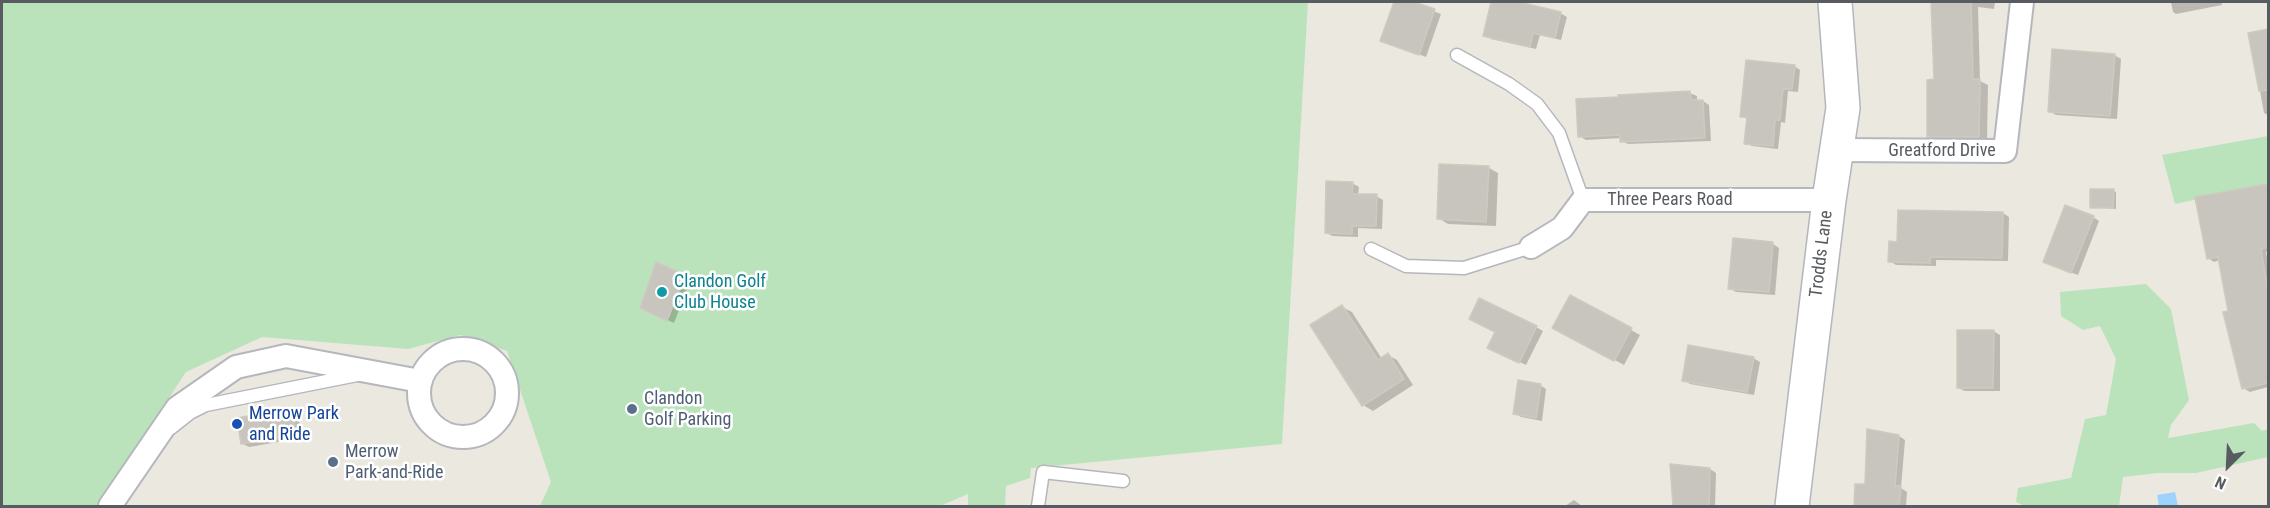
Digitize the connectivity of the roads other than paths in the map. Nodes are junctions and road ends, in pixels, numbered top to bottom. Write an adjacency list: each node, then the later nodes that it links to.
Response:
1 (1834, 2): 4 (street, Trodds Lane)
2 (2022, 2): 4 (street, Greatford Drive)
3 (1457, 55): 5 (lane)
4 (1836, 150): 6 (street, Trodds Lane)
5 (1582, 200): 6 (street, Three Pears Road); 7 (street, Three Pears Road)
6 (1829, 200): 15 (street, Trodds Lane)
7 (1531, 247): 8 (lane)
8 (1371, 249)
9 (370, 372): 10 (street); 11 (lane); 11 (street)
10 (420, 381)
11 (154, 442): 13 (street)
12 (1123, 481): 14 (lane)
13 (110, 507)
14 (1038, 507)
15 (1792, 507)

